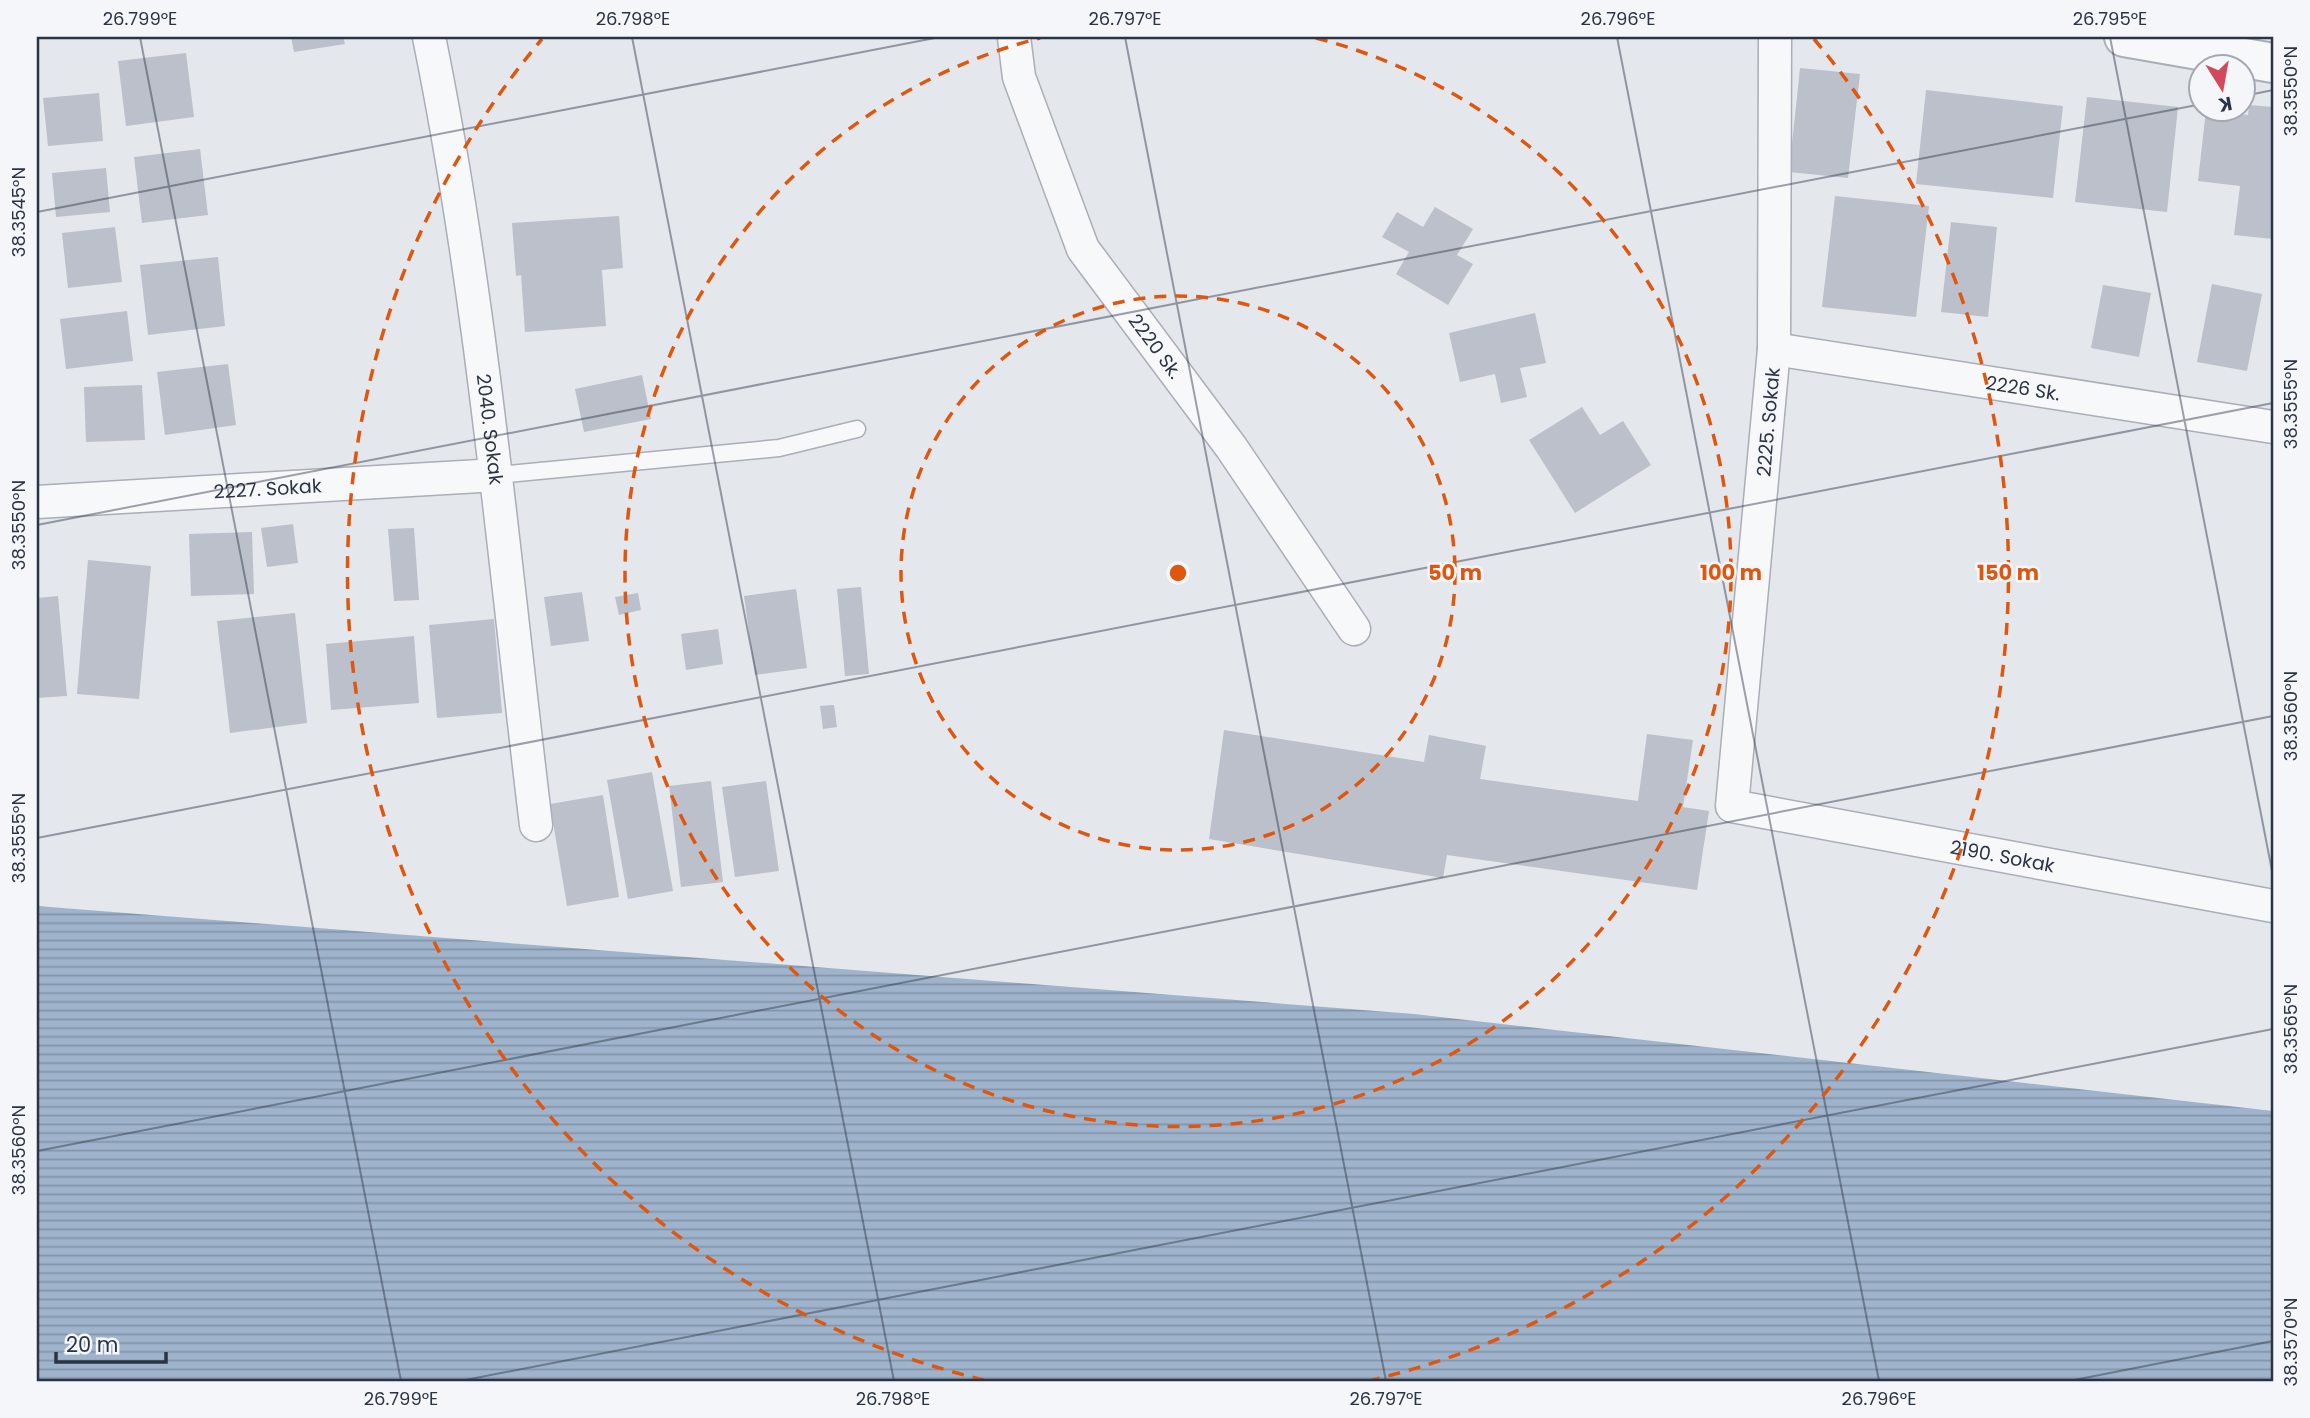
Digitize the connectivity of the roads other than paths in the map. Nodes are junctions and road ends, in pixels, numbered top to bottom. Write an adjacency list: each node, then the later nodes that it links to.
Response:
1 (429, 37): 9 (street, 2040. Sokak)
2 (1014, 37): 11 (street, 2220 Sk.)
3 (1775, 37): 6 (street, 2225. Sokak)
4 (2124, 37): 5 (street)
5 (2273, 64)
6 (1774, 349): 7 (street, 2226 Sk.); 12 (street, 2225. Sokak)
7 (2273, 427)
8 (858, 429): 9 (lane)
9 (497, 475): 10 (street, 2227. Sokak); 13 (street, 2040. Sokak)
10 (37, 502)
11 (1354, 629)
12 (1732, 806): 14 (street, 2190. Sokak)
13 (536, 825)
14 (2273, 906)

